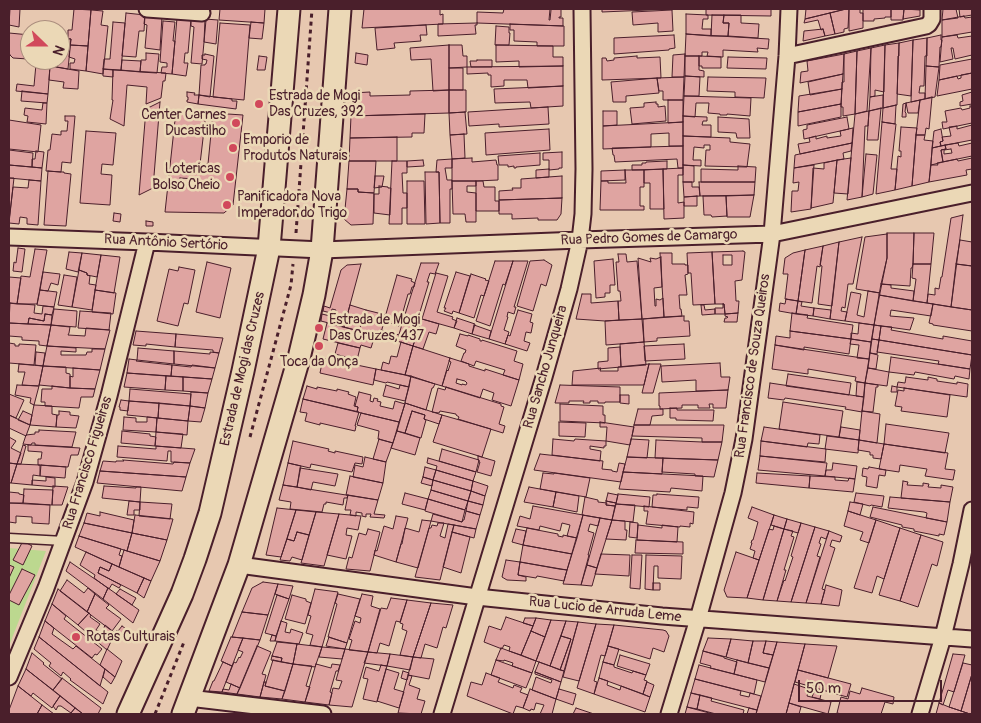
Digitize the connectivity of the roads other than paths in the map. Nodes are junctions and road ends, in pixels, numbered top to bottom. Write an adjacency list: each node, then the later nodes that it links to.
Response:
1 (147, 9): 7 (street)
2 (289, 9): 14 (main road, Estrada de Mogi das Cruzes)
3 (340, 9): 15 (main road)
4 (582, 9): 12 (street, Rua Sancho Junqueira)
5 (789, 9): 8 (street, Rua Francisco de Souza Queiros)
6 (932, 9): 8 (street)
7 (202, 13)
8 (788, 56): 10 (street, Rua Francisco de Souza Queiros)
9 (972, 193): 10 (street, Rua Pedro Gomes de Camargo)
10 (772, 234): 12 (street, Rua Pedro Gomes de Camargo); 21 (street, Rua Francisco de Souza Queiros)
11 (9, 237): 13 (street, Rua Antônio Sertório)
12 (580, 240): 15 (street, Rua Pedro Gomes de Camargo); 20 (street, Rua Sancho Junqueira)
13 (147, 242): 14 (street, Rua Antônio Sertório); 18 (street, Rua Francisco Figueiras)
14 (269, 248): 15 (street, Rua Antônio Sertório); 26 (main road, Estrada de Mogi das Cruzes)
15 (322, 250): 19 (main road)
16 (972, 510): 22 (street)
17 (9, 538): 18 (lane)
18 (64, 541): 24 (street, Rua Francisco Figueiras)
19 (239, 565): 20 (street, Rua Lucio de Arruda Leme); 25 (main road)
20 (477, 597): 21 (street, Rua Lucio de Arruda Leme); 28 (street, Rua Sancho Junqueira)
21 (698, 619): 22 (street, Rua Lucio de Arruda Leme); 29 (street, Rua Francisco de Souza Queiros)
22 (943, 637): 23 (street, Rua Lucio de Arruda Leme); 30 (street)
23 (972, 639)
24 (9, 677)
25 (186, 706): 27 (street)
26 (128, 714)
27 (323, 714)
28 (442, 714)
29 (668, 714)
30 (920, 714)

